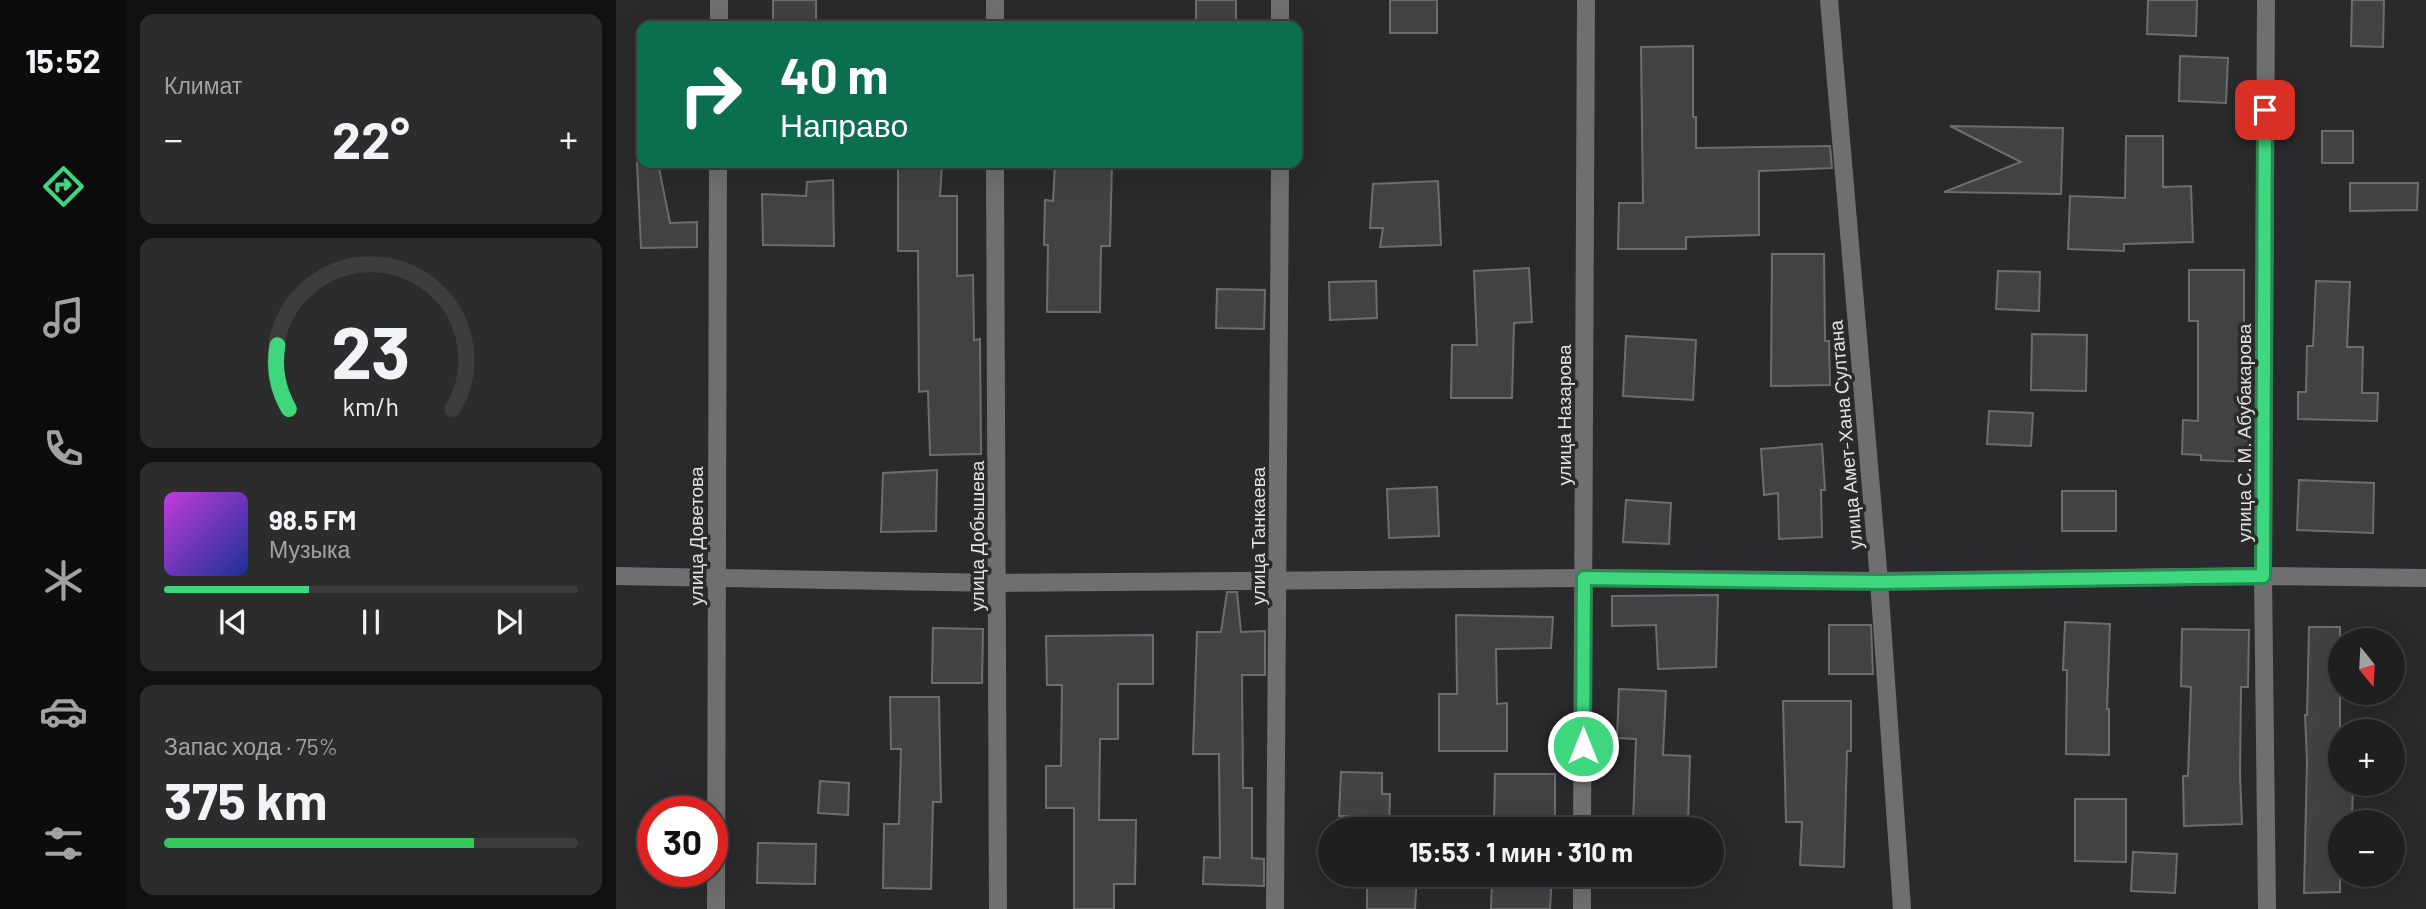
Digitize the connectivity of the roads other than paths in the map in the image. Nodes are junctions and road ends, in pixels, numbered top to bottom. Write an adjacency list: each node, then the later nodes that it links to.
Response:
1 (719, 0): 7 (street)
2 (995, 0): 8 (street)
3 (1280, 0): 9 (street)
4 (1586, 0): 16 (street, улица Назарова)
5 (1829, 0): 19 (street, улица Амет-Хана Султана)
6 (2266, 0): 15 (street, улица С. М. Абубакарова)
7 (719, 21)
8 (995, 21)
9 (1280, 21)
10 (718, 168): 14 (street, улица Доветова)
11 (995, 168): 20 (street, улица Добышева)
12 (1280, 168): 18 (street, улица Танкаева)
13 (616, 576): 14 (street)
14 (716, 576): 20 (street); 23 (street, улица Доветова)
15 (2263, 576): 17 (street); 19 (street); 28 (street, улица С. М. Абубакарова)
16 (1584, 578): 18 (street); 19 (street); 21 (street, улица Назарова)
17 (2426, 578)
18 (1278, 580): 20 (street); 25 (street, улица Танкаева)
19 (1879, 582): 27 (street, улица Амет-Хана Султана)
20 (997, 583): 24 (street, улица Добышева)
21 (1582, 817)
22 (1582, 887): 26 (street)
23 (716, 909)
24 (998, 909)
25 (1275, 909)
26 (1582, 909)
27 (1902, 909)
28 (2267, 909)

